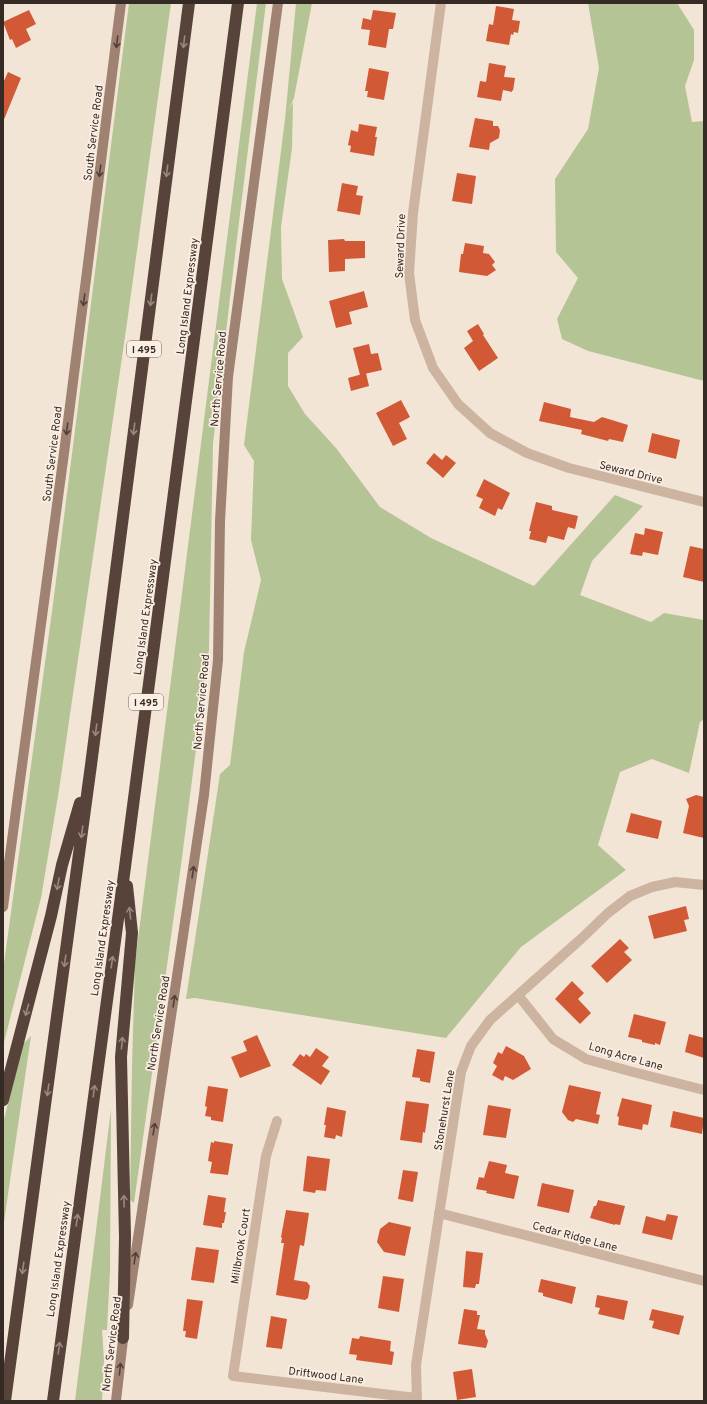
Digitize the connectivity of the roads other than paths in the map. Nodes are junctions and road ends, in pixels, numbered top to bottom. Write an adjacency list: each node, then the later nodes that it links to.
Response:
1 (121, 3): 10 (main road, South Service Road, one-way to 10)
2 (188, 3): 7 (highway, I 495, one-way to 7)
3 (238, 3): 8 (highway, Long Island Expressway / I 495)
4 (278, 3): 17 (main road, North Service Road, one-way to 4)
5 (441, 3): 6 (street, Seward Drive)
6 (704, 502)
7 (91, 766): 13 (highway, one-way to 13); 18 (highway, I 495, one-way to 18)
8 (125, 867): 17 (highway, one-way to 8); 23 (highway, Long Island Expressway / I 495, one-way to 8)
9 (704, 885): 11 (street, Stonehurst Lane)
10 (3, 907)
11 (518, 995): 12 (street, Long Acre Lane); 15 (street, Stonehurst Lane)
12 (704, 1090)
13 (3, 1100)
14 (277, 1121): 19 (street, Millbrook Court)
15 (439, 1214): 16 (street, Cedar Ridge Lane); 21 (street, Stonehurst Lane)
16 (704, 1281)
17 (123, 1338): 24 (main road, North Service Road, one-way to 17)
18 (11, 1357): 20 (highway); 22 (highway, I 495)
19 (233, 1376): 21 (street, Driftwood Lane)
20 (3, 1387)
21 (416, 1400)
22 (5, 1401)
23 (54, 1401)
24 (116, 1401)

